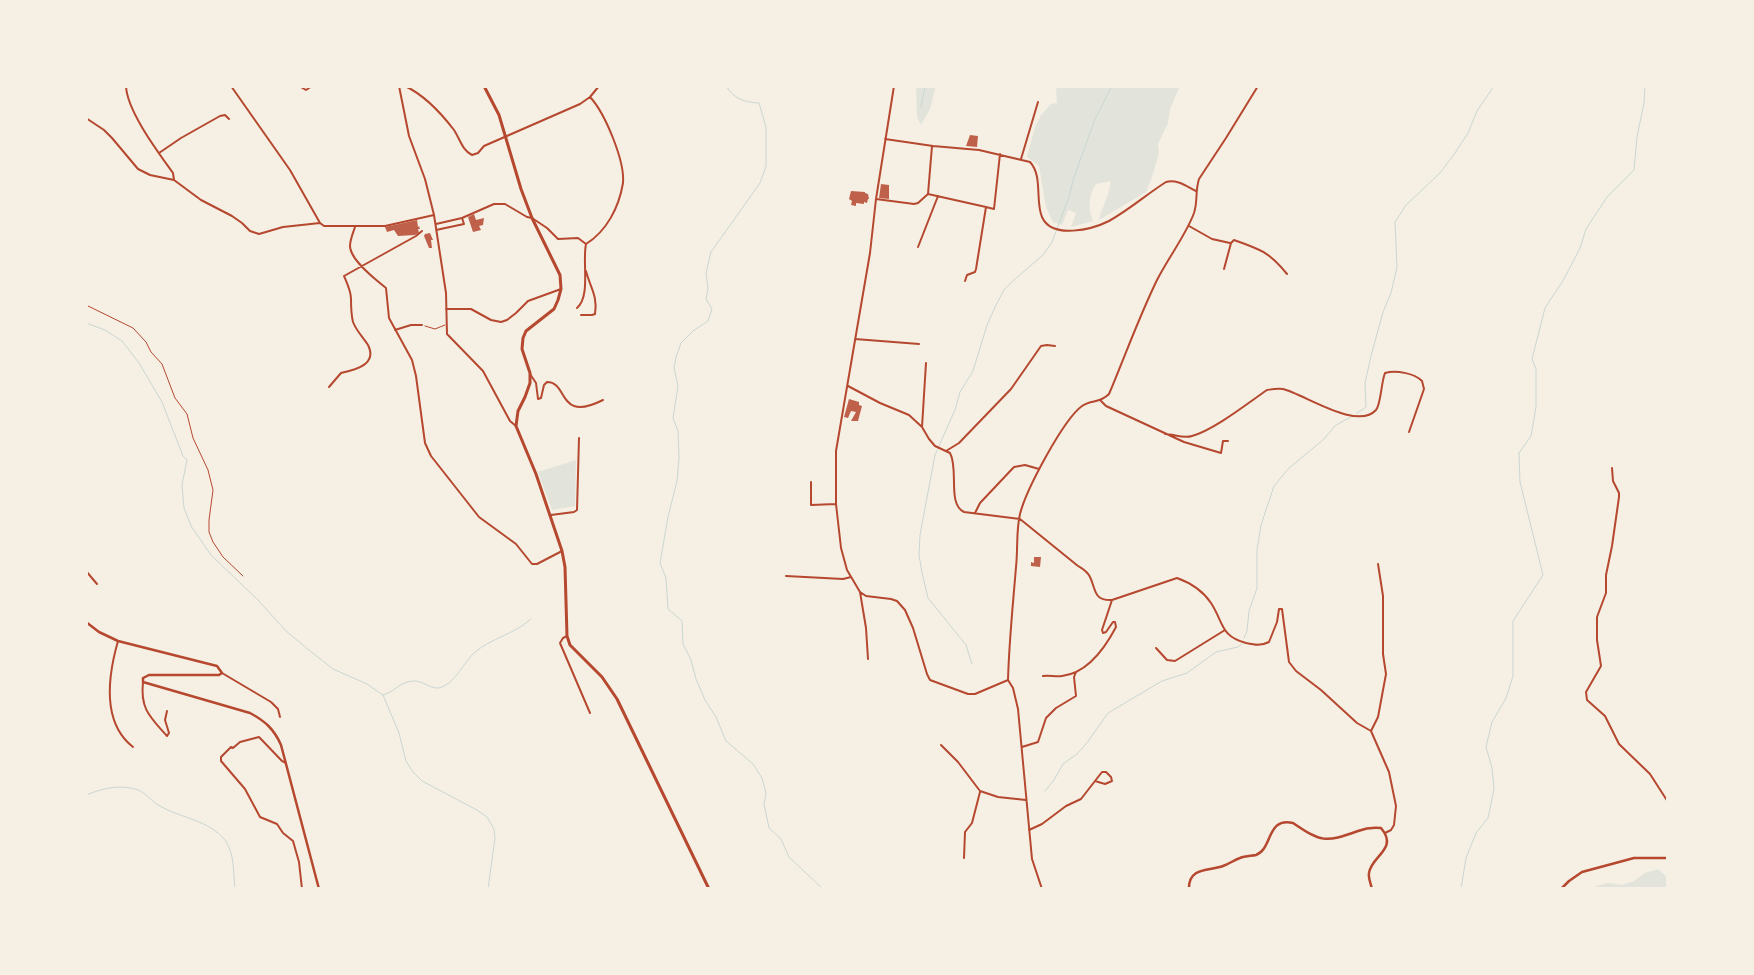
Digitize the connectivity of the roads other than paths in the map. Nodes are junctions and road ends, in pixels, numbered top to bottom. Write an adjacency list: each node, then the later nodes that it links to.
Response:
1 (126, 86): 17 (street)
2 (231, 86): 29 (street)
3 (299, 86): 4 (street)
4 (312, 86)
5 (399, 86): 26 (street)
6 (404, 86): 11 (street)
7 (484, 86): 28 (main road)
8 (599, 86): 11 (street)
9 (894, 86): 15 (street)
10 (1258, 86): 21 (street)
11 (590, 97): 36 (street)
12 (1038, 102): 19 (street)
13 (86, 118): 20 (street)
14 (229, 119): 17 (street)
15 (885, 139): 16 (street); 24 (street)
16 (932, 146): 18 (street); 22 (street)
17 (159, 153): 20 (street)
18 (1000, 154): 19 (street); 25 (street)
19 (1021, 158): 21 (street)
20 (174, 180): 29 (street)
21 (1196, 191): 31 (street)
22 (928, 194): 23 (street); 24 (street)
23 (938, 196): 25 (street); 37 (street)
24 (876, 199): 49 (street)
25 (986, 207): 42 (street)
26 (434, 215): 30 (street); 32 (street)
27 (462, 218): 28 (street); 30 (street); 33 (street)
28 (532, 218): 36 (street); 43 (main road)
29 (320, 223): 32 (street)
30 (436, 224): 33 (street)
31 (1189, 226): 35 (street); 57 (street)
32 (355, 227): 38 (street)
33 (436, 230): 45 (street)
34 (422, 231): 38 (street)
35 (1231, 243): 40 (street); 41 (street)
36 (586, 244): 39 (street)
37 (918, 247)
38 (362, 266): 48 (street); 55 (street)
39 (585, 266): 44 (street); 46 (street)
40 (1224, 269)
41 (1287, 274)
42 (965, 281)
43 (561, 289): 45 (street); 53 (main road)
44 (577, 308)
45 (446, 309): 58 (street)
46 (581, 315)
47 (422, 325): 48 (street)
48 (396, 330): 72 (street)
49 (855, 339): 50 (street); 54 (street)
50 (919, 344)
51 (1055, 346): 64 (street)
52 (926, 364): 59 (street)
53 (530, 373): 56 (street); 58 (main road)
54 (848, 386): 59 (street); 68 (street)
55 (329, 387)
56 (603, 400)
57 (1101, 401): 61 (street); 66 (street)
58 (516, 426): 70 (main road)
59 (922, 427): 64 (street)
60 (1409, 432): 61 (street)
61 (1165, 434): 63 (street)
62 (579, 438): 70 (street)
63 (1228, 441)
64 (946, 451): 69 (street)
65 (1612, 468): 102 (street)
66 (1040, 469): 69 (street); 71 (street)
67 (811, 482): 68 (street)
68 (836, 504): 76 (street)
69 (975, 513): 71 (street)
70 (551, 514): 72 (main road)
71 (1020, 519): 79 (street); 89 (street)
72 (562, 551): 82 (main road)
73 (1378, 564): 94 (street)
74 (86, 571): 77 (street)
75 (786, 576): 76 (street)
76 (851, 577): 78 (street)
77 (97, 584)
78 (860, 592): 85 (street); 89 (street)
79 (1112, 600): 81 (street); 86 (street)
80 (86, 622): 83 (street)
81 (1225, 630): 84 (street); 94 (street)
82 (567, 636): 92 (street); 109 (main road)
83 (118, 641): 87 (street); 97 (street)
84 (1156, 648)
85 (868, 659)
86 (1076, 672): 88 (street); 96 (street)
87 (222, 673): 90 (street); 93 (street)
88 (1043, 676)
89 (1008, 680): 96 (street)
90 (143, 682): 91 (street); 98 (street)
91 (167, 711)
92 (590, 713)
93 (280, 717)
94 (1371, 731): 104 (street)
95 (941, 746): 100 (street)
96 (1022, 747): 101 (street)
97 (133, 748)
98 (286, 763): 107 (street); 108 (street)
99 (1095, 781): 99 (street); 103 (street)
100 (980, 791): 101 (street); 105 (street)
101 (1026, 800): 103 (street)
102 (1668, 802)
103 (1029, 830): 110 (street)
104 (1385, 833): 111 (street); 112 (street)
105 (964, 858)
106 (1668, 858): 113 (street)
107 (302, 889)
108 (319, 889)
109 (709, 889)
110 (1042, 889)
111 (1189, 889)
112 (1372, 889)
113 (1561, 889)

